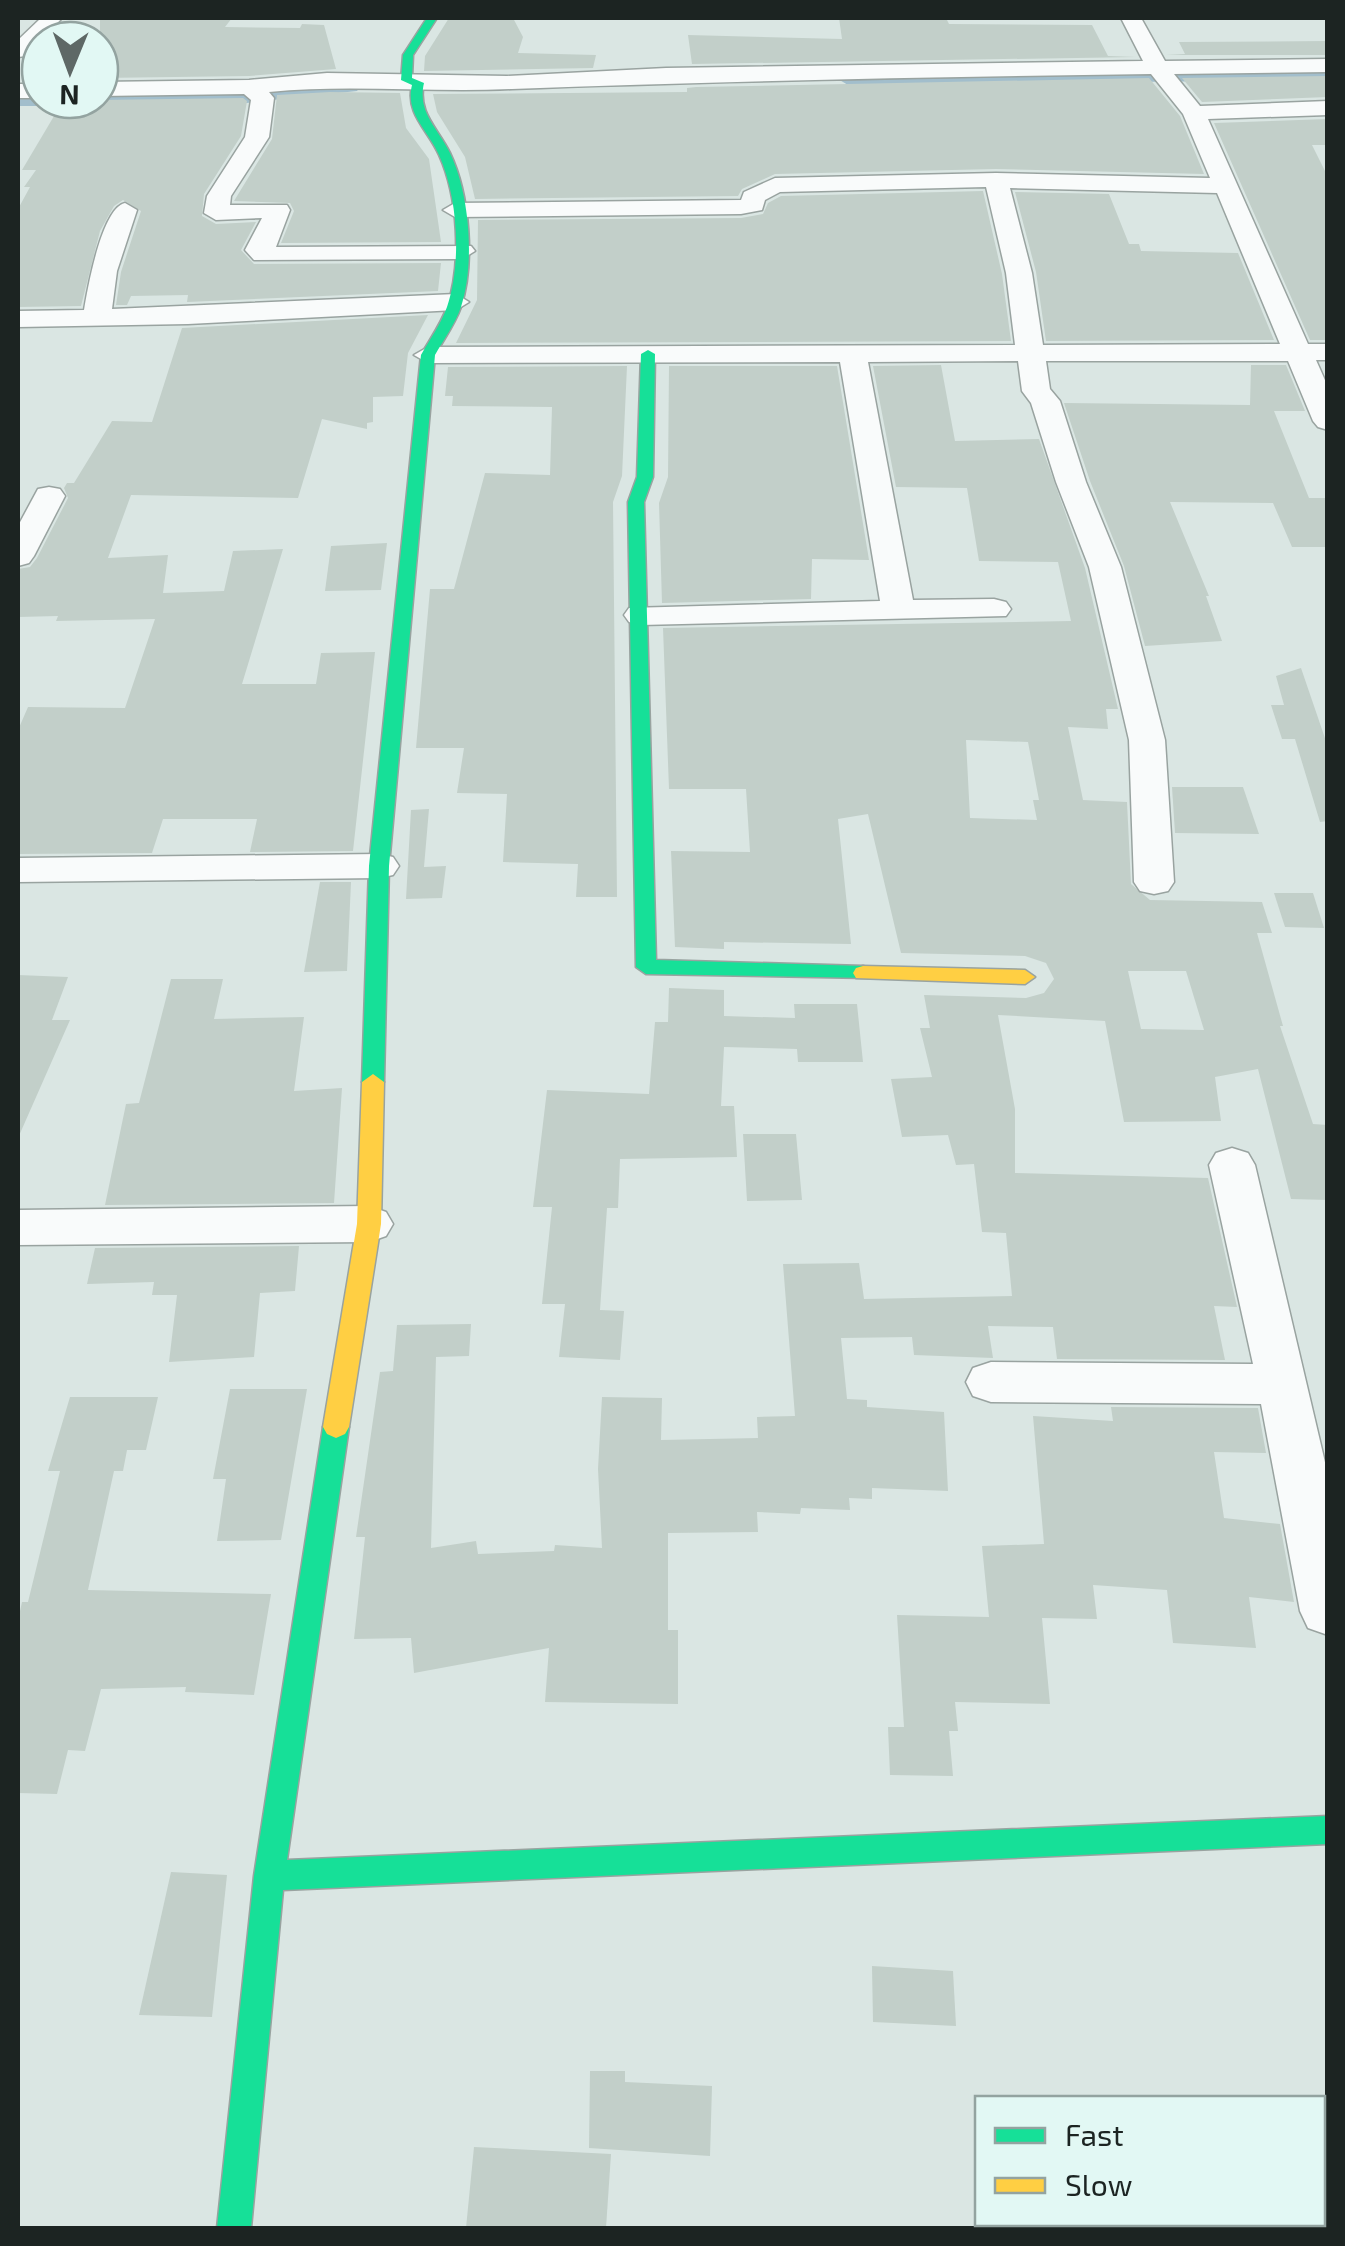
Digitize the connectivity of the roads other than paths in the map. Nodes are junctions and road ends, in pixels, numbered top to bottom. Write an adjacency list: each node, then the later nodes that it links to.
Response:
1 (52, 18): 4 (street)
2 (432, 18): 7 (street)
3 (1131, 18): 6 (street)
4 (18, 52)
5 (1328, 65): 6 (street)
6 (1164, 78): 7 (street); 11 (street)
7 (413, 85): 9 (street); 15 (street)
8 (120, 90): 9 (street)
9 (256, 93): 16 (street)
10 (1328, 108): 11 (street)
11 (1194, 113): 13 (street)
12 (996, 180): 13 (street); 15 (street); 22 (street)
13 (1224, 186): 21 (street)
14 (125, 210): 18 (street)
15 (455, 210): 16 (street)
16 (462, 250): 17 (street)
17 (456, 302): 18 (street); 24 (street)
18 (97, 316): 19 (street)
19 (18, 319)
20 (852, 352): 22 (street); 23 (street); 28 (street)
21 (1314, 352): 22 (street); 25 (street)
22 (1030, 353): 33 (street)
23 (648, 354): 24 (street); 30 (street)
24 (428, 355): 31 (street)
25 (1328, 421)
26 (49, 496): 27 (street)
27 (18, 556)
28 (898, 610): 29 (street); 30 (street)
29 (994, 610)
30 (641, 615): 34 (street)
31 (379, 866): 32 (street); 36 (street)
32 (18, 870)
33 (1154, 882)
34 (1025, 977)
35 (1232, 1165): 39 (street)
36 (369, 1224): 37 (street); 42 (street)
37 (18, 1228)
38 (991, 1382): 39 (street)
39 (1284, 1384): 40 (street)
40 (1328, 1611)
41 (1328, 1830): 42 (street)
42 (269, 1876): 43 (street)
43 (234, 2228)

